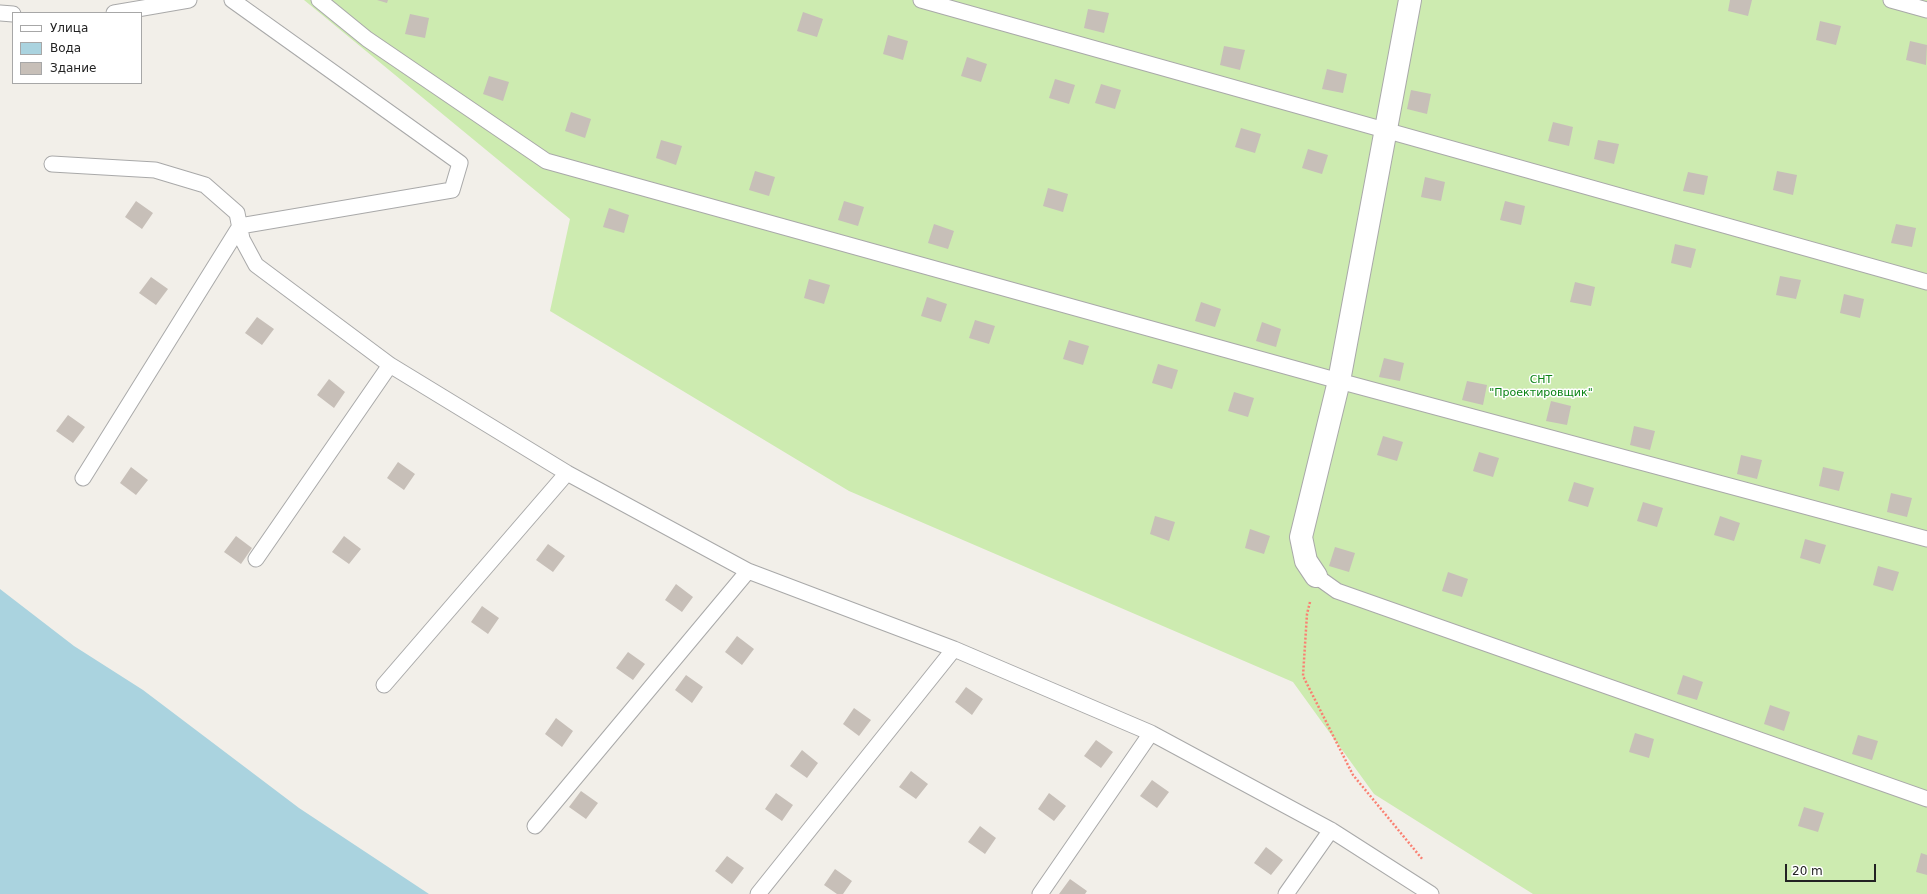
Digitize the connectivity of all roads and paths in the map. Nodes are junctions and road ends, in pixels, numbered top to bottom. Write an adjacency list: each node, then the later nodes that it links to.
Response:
1 (189, 0): 8 (lane)
2 (232, 0): 13 (lane)
3 (319, 0): 16 (lane)
4 (921, 0): 11 (lane)
5 (1410, 0): 11 (street)
6 (1891, 0): 7 (lane)
7 (1927, 10)
8 (120, 12)
9 (0, 13): 10 (lane)
10 (12, 14)
11 (1386, 131): 14 (lane); 16 (street)
12 (52, 164): 13 (lane)
13 (240, 226): 15 (lane); 18 (lane)
14 (1927, 282)
15 (390, 365): 17 (lane); 20 (lane)
16 (1339, 381): 19 (lane); 22 (street)
17 (567, 473): 21 (lane); 24 (lane)
18 (84, 478)
19 (1927, 539)
20 (256, 559)
21 (748, 571): 23 (lane); 27 (lane)
22 (1316, 576): 26 (lane); 29 (path)
23 (954, 649): 25 (lane); 30 (lane)
24 (384, 685)
25 (1151, 733): 28 (lane); 31 (lane)
26 (1927, 800)
27 (535, 826)
28 (1332, 830): 32 (lane); 33 (lane)
29 (1428, 865)
30 (758, 894)
31 (1040, 894)
32 (1286, 894)
33 (1430, 894)

